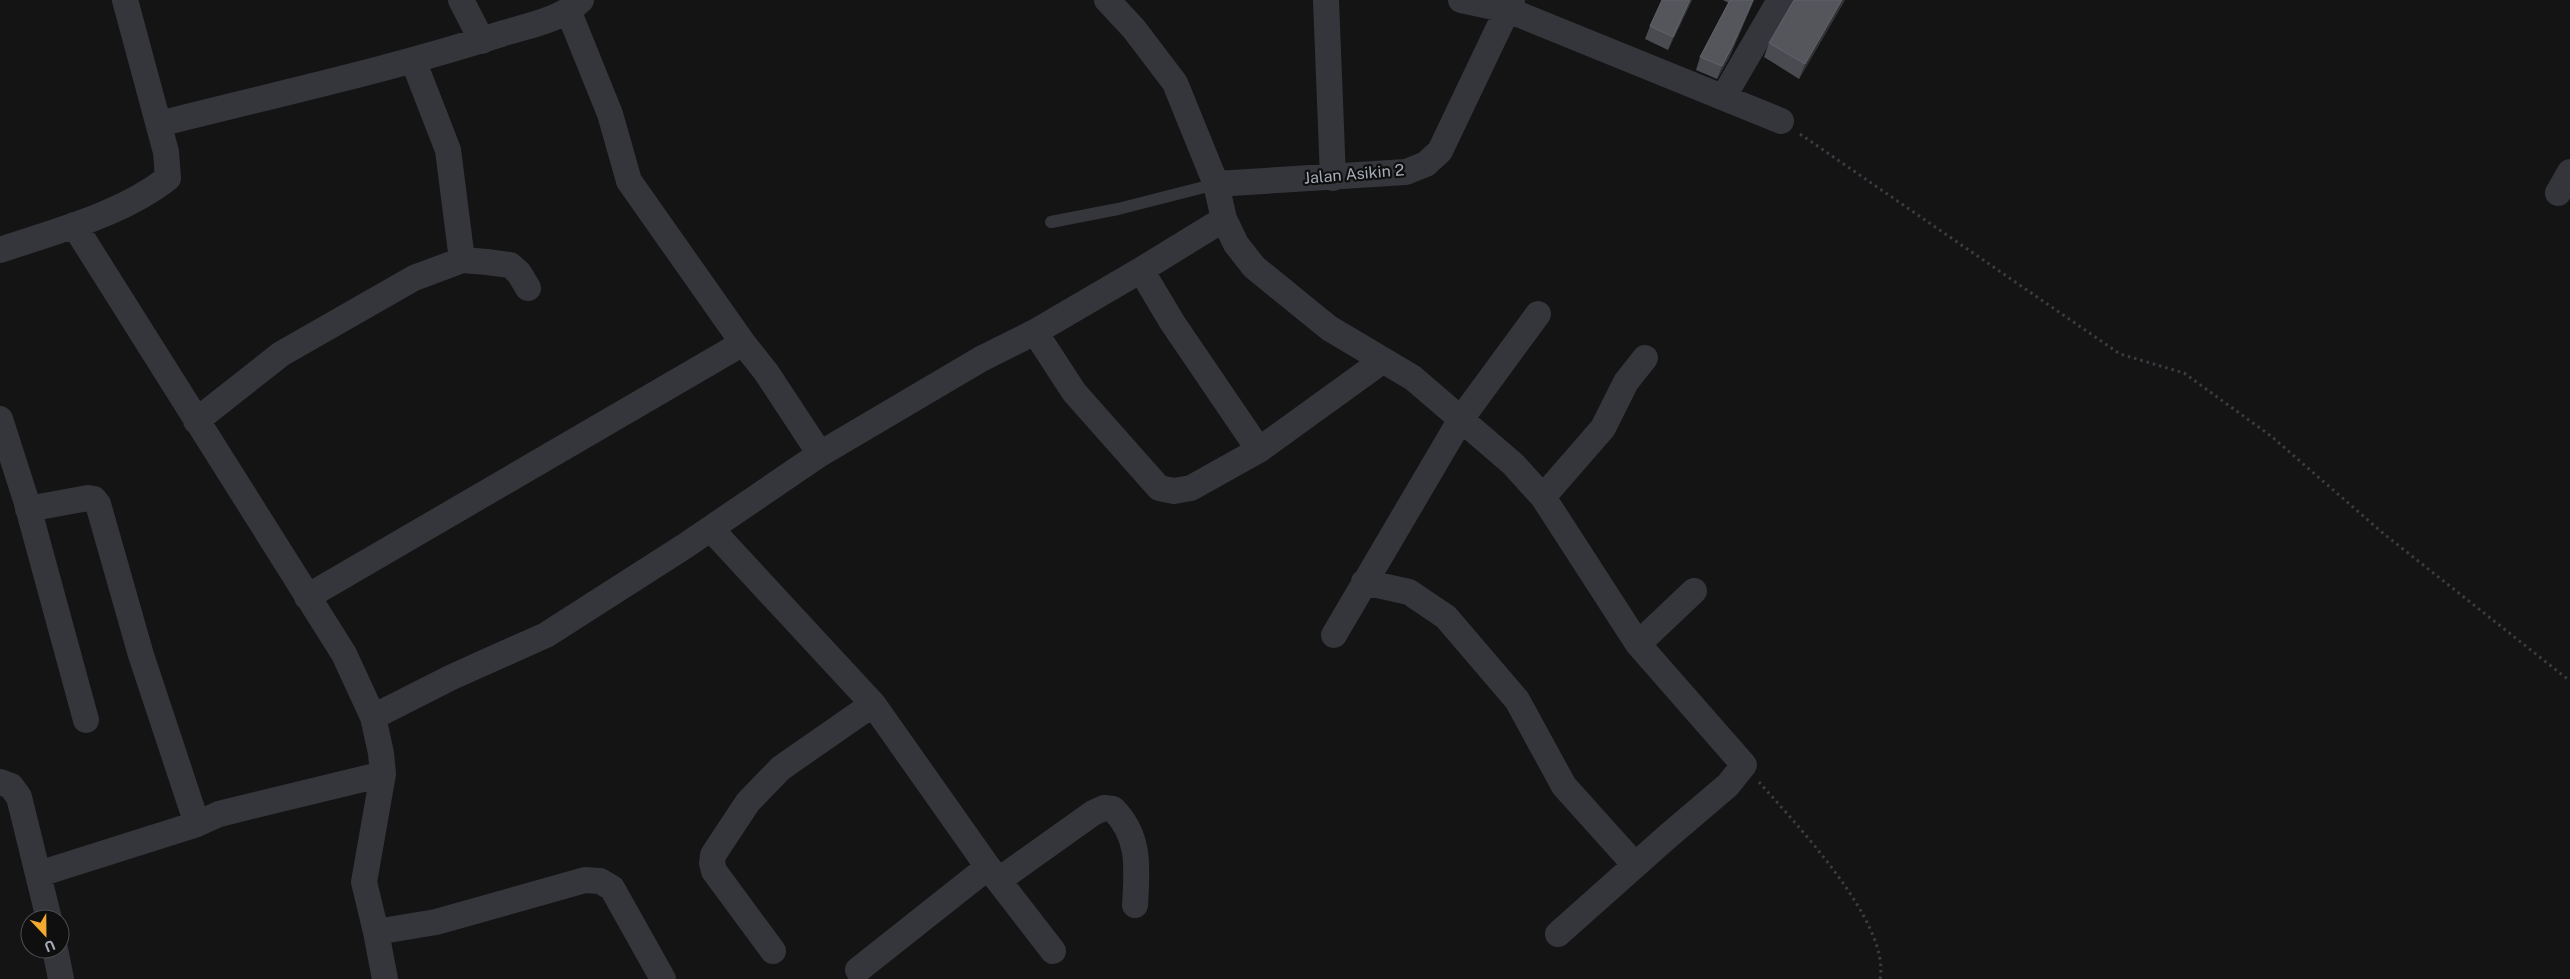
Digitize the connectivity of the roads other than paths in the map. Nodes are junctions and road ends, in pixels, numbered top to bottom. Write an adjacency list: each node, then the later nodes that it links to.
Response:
1 (125, 0): 13 (street)
2 (461, 0): 9 (street)
3 (1107, 0): 15 (street)
4 (1326, 0): 14 (street)
5 (1461, 0): 8 (street)
6 (1780, 0): 11 (street)
7 (575, 5): 9 (street); 25 (street)
8 (1510, 5): 11 (street); 14 (street, Jalan Asikin 2)
9 (482, 41): 10 (street)
10 (413, 60): 13 (street); 20 (street)
11 (1724, 96): 12 (street)
12 (1781, 121)
13 (159, 124): 18 (street)
14 (1333, 178): 15 (street, Jalan Asikin 2)
15 (1216, 184): 16 (street); 17 (lane)
16 (1224, 219): 21 (street); 27 (street)
17 (1050, 222)
18 (74, 225): 19 (street); 30 (street)
19 (0, 250)
20 (462, 260): 22 (street); 30 (street)
21 (1141, 270): 24 (street); 31 (street)
22 (528, 288)
23 (1538, 314): 29 (street)
24 (1035, 332): 31 (street); 32 (street)
25 (743, 343): 32 (street); 38 (street)
26 (1645, 358): 33 (street)
27 (1382, 361): 29 (street); 31 (street)
28 (0, 419): 34 (street)
29 (1460, 419): 33 (street); 36 (street)
30 (196, 421): 38 (street)
31 (1260, 450)
32 (820, 454): 35 (street)
33 (1543, 497): 40 (street)
34 (28, 509): 43 (street); 46 (street)
35 (710, 529): 41 (street); 42 (street)
36 (1364, 582): 39 (street); 47 (street)
37 (1694, 591): 40 (street)
38 (307, 597): 42 (street)
39 (1334, 635)
40 (1638, 644): 47 (street)
41 (873, 704): 49 (street); 54 (street)
42 (374, 717): 44 (street)
43 (86, 720)
44 (382, 774): 46 (street); 52 (street)
45 (0, 782): 48 (street)
46 (197, 824): 48 (street)
47 (1635, 865): 53 (street)
48 (39, 874): 51 (street)
49 (993, 874): 50 (street); 55 (street); 57 (street)
50 (1135, 905)
51 (46, 909)
52 (376, 932): 59 (street); 60 (street)
53 (1558, 934)
54 (773, 951)
55 (1053, 952)
56 (57, 959): 58 (street)
57 (858, 970)
58 (61, 979)
59 (385, 979)
60 (663, 979)

